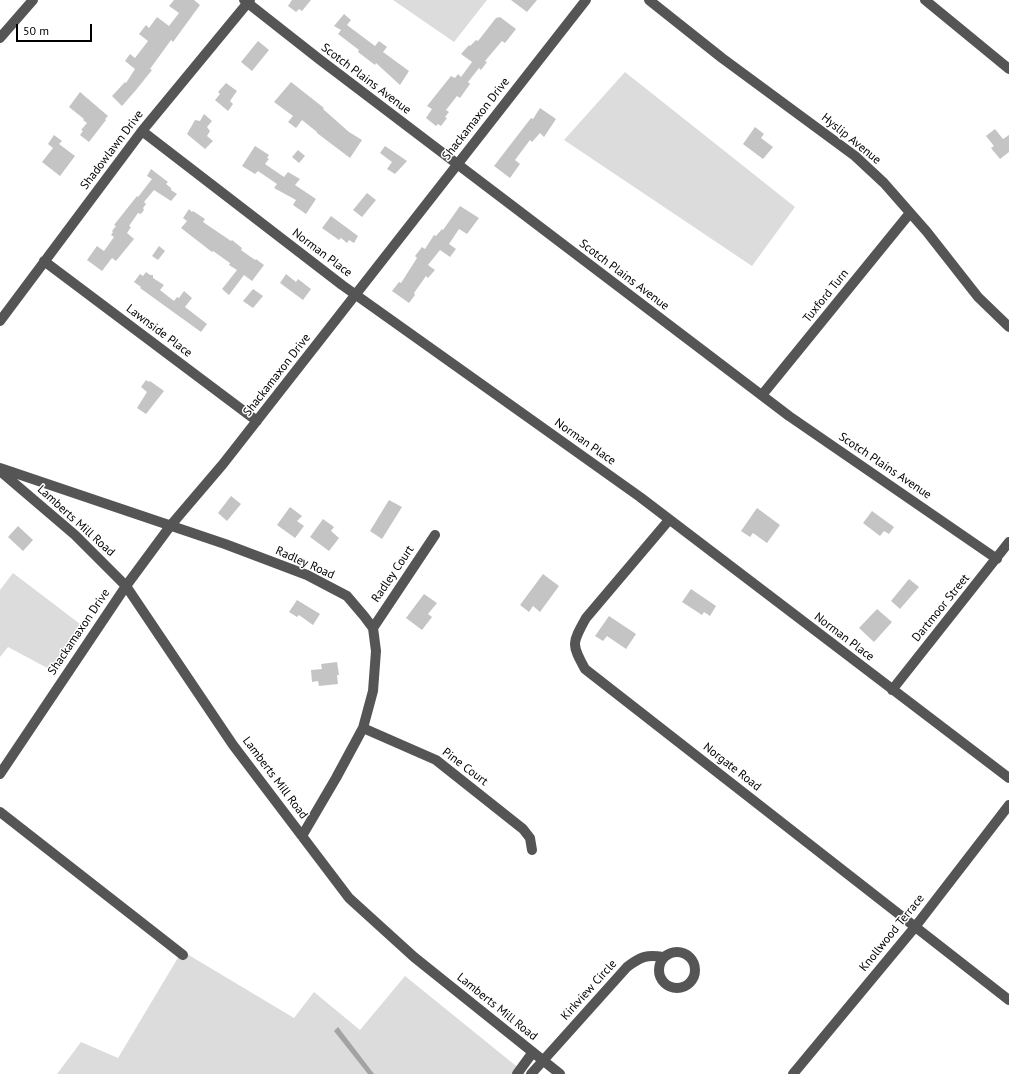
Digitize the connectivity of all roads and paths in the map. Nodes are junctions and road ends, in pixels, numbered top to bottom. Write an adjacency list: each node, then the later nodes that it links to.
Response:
1 (586, 0): 9 (street, Shackamaxon Drive)
2 (649, 0): 10 (street, Hyslip Avenue)
3 (925, 0): 7 (street)
4 (30, 1): 6 (street)
5 (247, 1): 8 (street, Shadowlawn Drive); 9 (street, Scotch Plains Avenue)
6 (0, 38)
7 (1009, 69)
8 (142, 131): 11 (street, Shadowlawn Drive); 12 (street, Norman Place)
9 (457, 164): 12 (street, Shackamaxon Drive); 15 (street, Scotch Plains Avenue)
10 (910, 213): 14 (street, Hyslip Avenue); 15 (street, Tuxford Turn)
11 (44, 261): 13 (street, Shadowlawn Drive); 16 (street, Lawnside Place)
12 (356, 295): 16 (street, Shackamaxon Drive); 18 (street, Norman Place)
13 (0, 321)
14 (1009, 327)
15 (762, 396): 22 (street, Scotch Plains Avenue)
16 (257, 421): 19 (street, Shackamaxon Drive)
17 (0, 469): 19 (street, Radley Road); 23 (street, Lamberts Mill Road)
18 (670, 520): 25 (street, Norman Place); 33 (street, Norgate Road)
19 (171, 525): 23 (street, Shackamaxon Drive); 24 (street, Radley Road)
20 (435, 536): 24 (street, Radley Court)
21 (1009, 542): 22 (street, Dartmoor Street)
22 (997, 559): 25 (street, Dartmoor Street)
23 (126, 586): 27 (street, Shackamaxon Drive); 31 (street, Lamberts Mill Road)
24 (373, 628): 26 (street)
25 (892, 690): 28 (street, Norman Place)
26 (363, 728): 31 (street); 32 (street, Pine Court)
27 (0, 774)
28 (1009, 778)
29 (1009, 805): 33 (street, Knollwood Terrace)
30 (0, 812): 34 (street)
31 (302, 836): 37 (street, Lamberts Mill Road)
32 (532, 850)
33 (915, 927): 36 (street, Norgate Road); 42 (street, Knollwood Terrace)
34 (183, 955)
35 (664, 957): 38 (street, Kirkview Circle)
36 (1009, 1000)
37 (533, 1052): 38 (street, Lamberts Mill Road); 39 (street)
38 (542, 1060): 40 (street, Kirkview Circle); 41 (street, Lamberts Mill Road)
39 (517, 1074)
40 (531, 1074)
41 (560, 1074)
42 (793, 1074)

